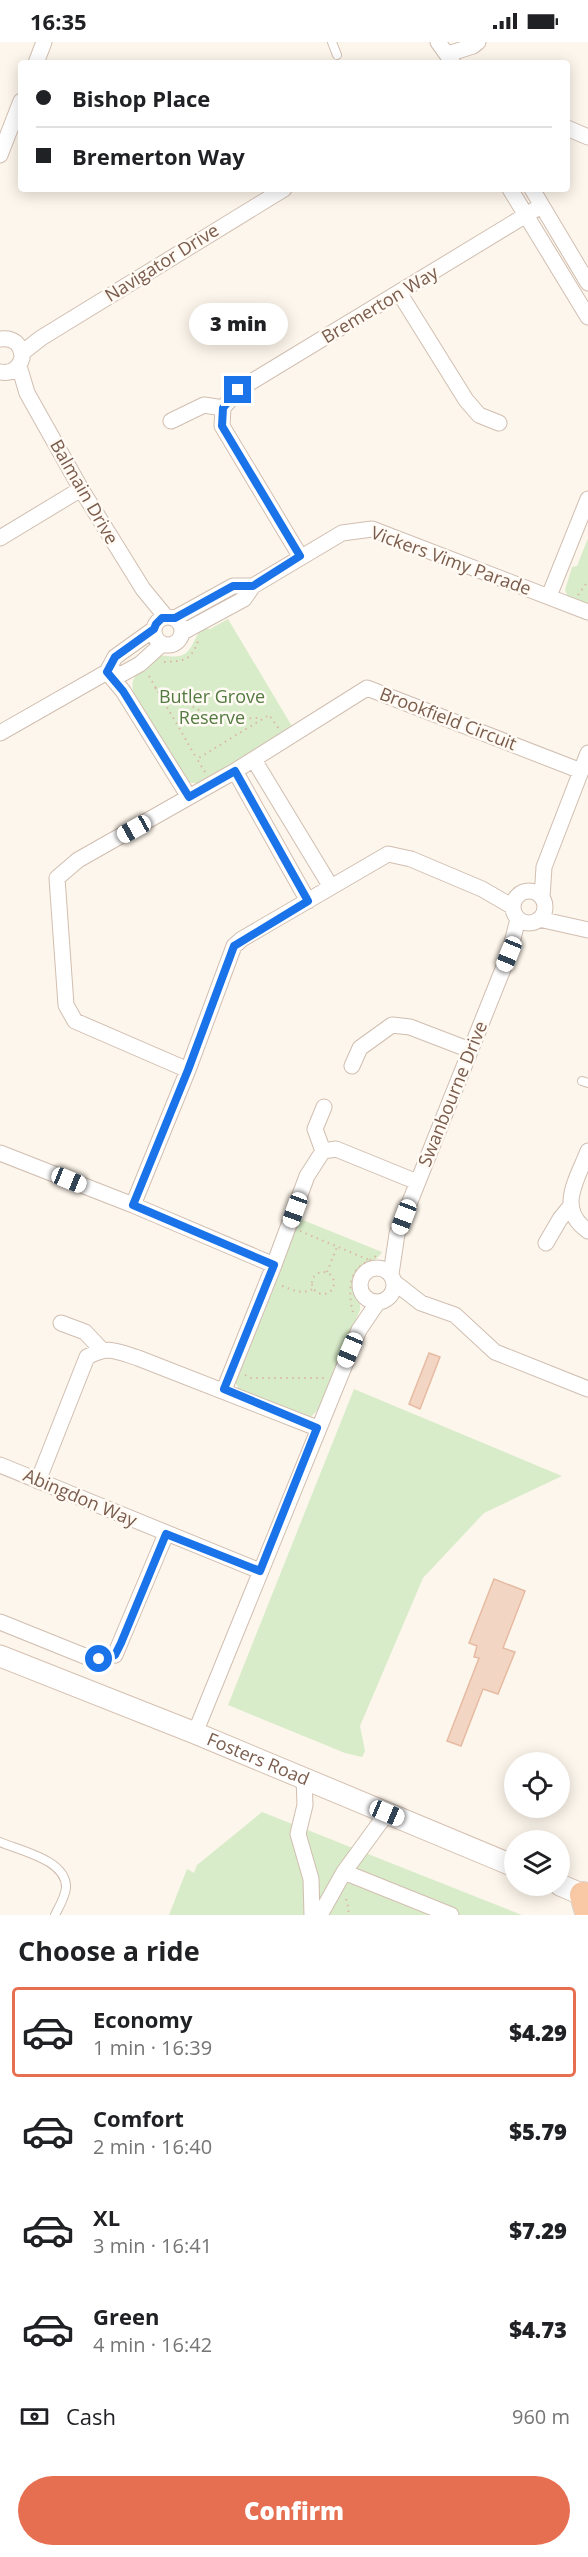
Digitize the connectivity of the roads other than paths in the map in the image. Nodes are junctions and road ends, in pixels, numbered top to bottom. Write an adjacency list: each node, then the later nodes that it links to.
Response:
1 (44, 42): 7 (street)
2 (332, 42): 6 (lane)
3 (438, 42): 5 (street)
4 (478, 42): 5 (street)
5 (456, 54)
6 (337, 55)
7 (37, 60)
8 (18, 110): 11 (street)
9 (570, 130): 10 (street)
10 (588, 137)
11 (0, 155)
12 (279, 192): 20 (street, Navigator Drive)
13 (512, 192): 16 (street)
14 (534, 192): 15 (street)
15 (541, 206): 16 (street, Bremerton Way); 17 (street)
16 (524, 216): 18 (street, Bremerton Way); 19 (street)
17 (588, 283)
18 (400, 294): 21 (street, Bremerton Way); 23 (street)
19 (588, 317)
20 (8, 352): 24 (street, Balmain Drive)
21 (223, 408): 22 (street); 27 (street)
22 (171, 421)
23 (499, 423)
24 (81, 489): 26 (street); 31 (street, Balmain Drive)
25 (588, 499): 29 (street)
26 (0, 538)
27 (300, 556): 28 (street, Vickers Vimy Parade); 29 (street, Vickers Vimy Parade)
28 (253, 586): 31 (street, Vickers Vimy Parade); 32 (street, Vickers Vimy Parade)
29 (549, 596): 30 (street, Vickers Vimy Parade)
30 (588, 612)
31 (163, 622): 32 (street); 33 (street); 34 (street, Vickers Vimy Parade)
32 (183, 632): 33 (street)
33 (162, 644): 34 (street, Vickers Vimy Parade)
34 (107, 672): 35 (street, Vickers Vimy Parade); 40 (street)
35 (0, 733)
36 (588, 753): 39 (street, Swanbourne Drive)
37 (254, 760): 38 (street, Brookfield Circuit); 39 (street, Brookfield Circuit); 41 (street)
38 (235, 771): 40 (street, Brookfield Circuit); 42 (street)
39 (581, 771): 43 (street, Swanbourne Drive)
40 (189, 797): 47 (street, Brookfield Circuit)
41 (331, 887): 42 (street); 43 (street)
42 (308, 901): 47 (street)
43 (528, 907): 44 (street); 45 (street, Swanbourne Drive)
44 (582, 928)
45 (470, 1050): 46 (street); 52 (street, Swanbourne Drive)
46 (352, 1066)
47 (188, 1070): 53 (street)
48 (324, 1107): 49 (street)
49 (323, 1151): 52 (street); 59 (street)
50 (588, 1151): 54 (street)
51 (2, 1159): 53 (street)
52 (417, 1182): 56 (street, Swanbourne Drive)
53 (133, 1205): 59 (street)
54 (569, 1208): 55 (street); 57 (street)
55 (588, 1231)
56 (397, 1234): 58 (street, Swanbourne Drive); 60 (street, Swanbourne Drive)
57 (546, 1243)
58 (373, 1264): 60 (street); 61 (street)
59 (274, 1265): 65 (street)
60 (392, 1278): 61 (street); 62 (street)
61 (377, 1300): 62 (street); 67 (street)
62 (421, 1303): 66 (street)
63 (61, 1323): 64 (street)
64 (101, 1349): 65 (street); 69 (street)
65 (224, 1389): 67 (street)
66 (588, 1389)
67 (317, 1428): 71 (street)
68 (0, 1465): 69 (street, Abingdon Way)
69 (38, 1481): 70 (street, Abingdon Way)
70 (166, 1534): 71 (street, Abingdon Way); 72 (street)
71 (260, 1571): 74 (street)
72 (0, 1622)
73 (0, 1656): 74 (main road, Fosters Road)
74 (195, 1733): 75 (main road, Fosters Road)
75 (304, 1778): 76 (main road, Fosters Road); 81 (street)
76 (387, 1813): 78 (main road, Fosters Road); 79 (street)
77 (0, 1842): 80 (lane)
78 (504, 1862)
79 (344, 1872): 82 (street); 83 (street)
80 (56, 1915)
81 (312, 1915)
82 (320, 1915)
83 (451, 1915)

